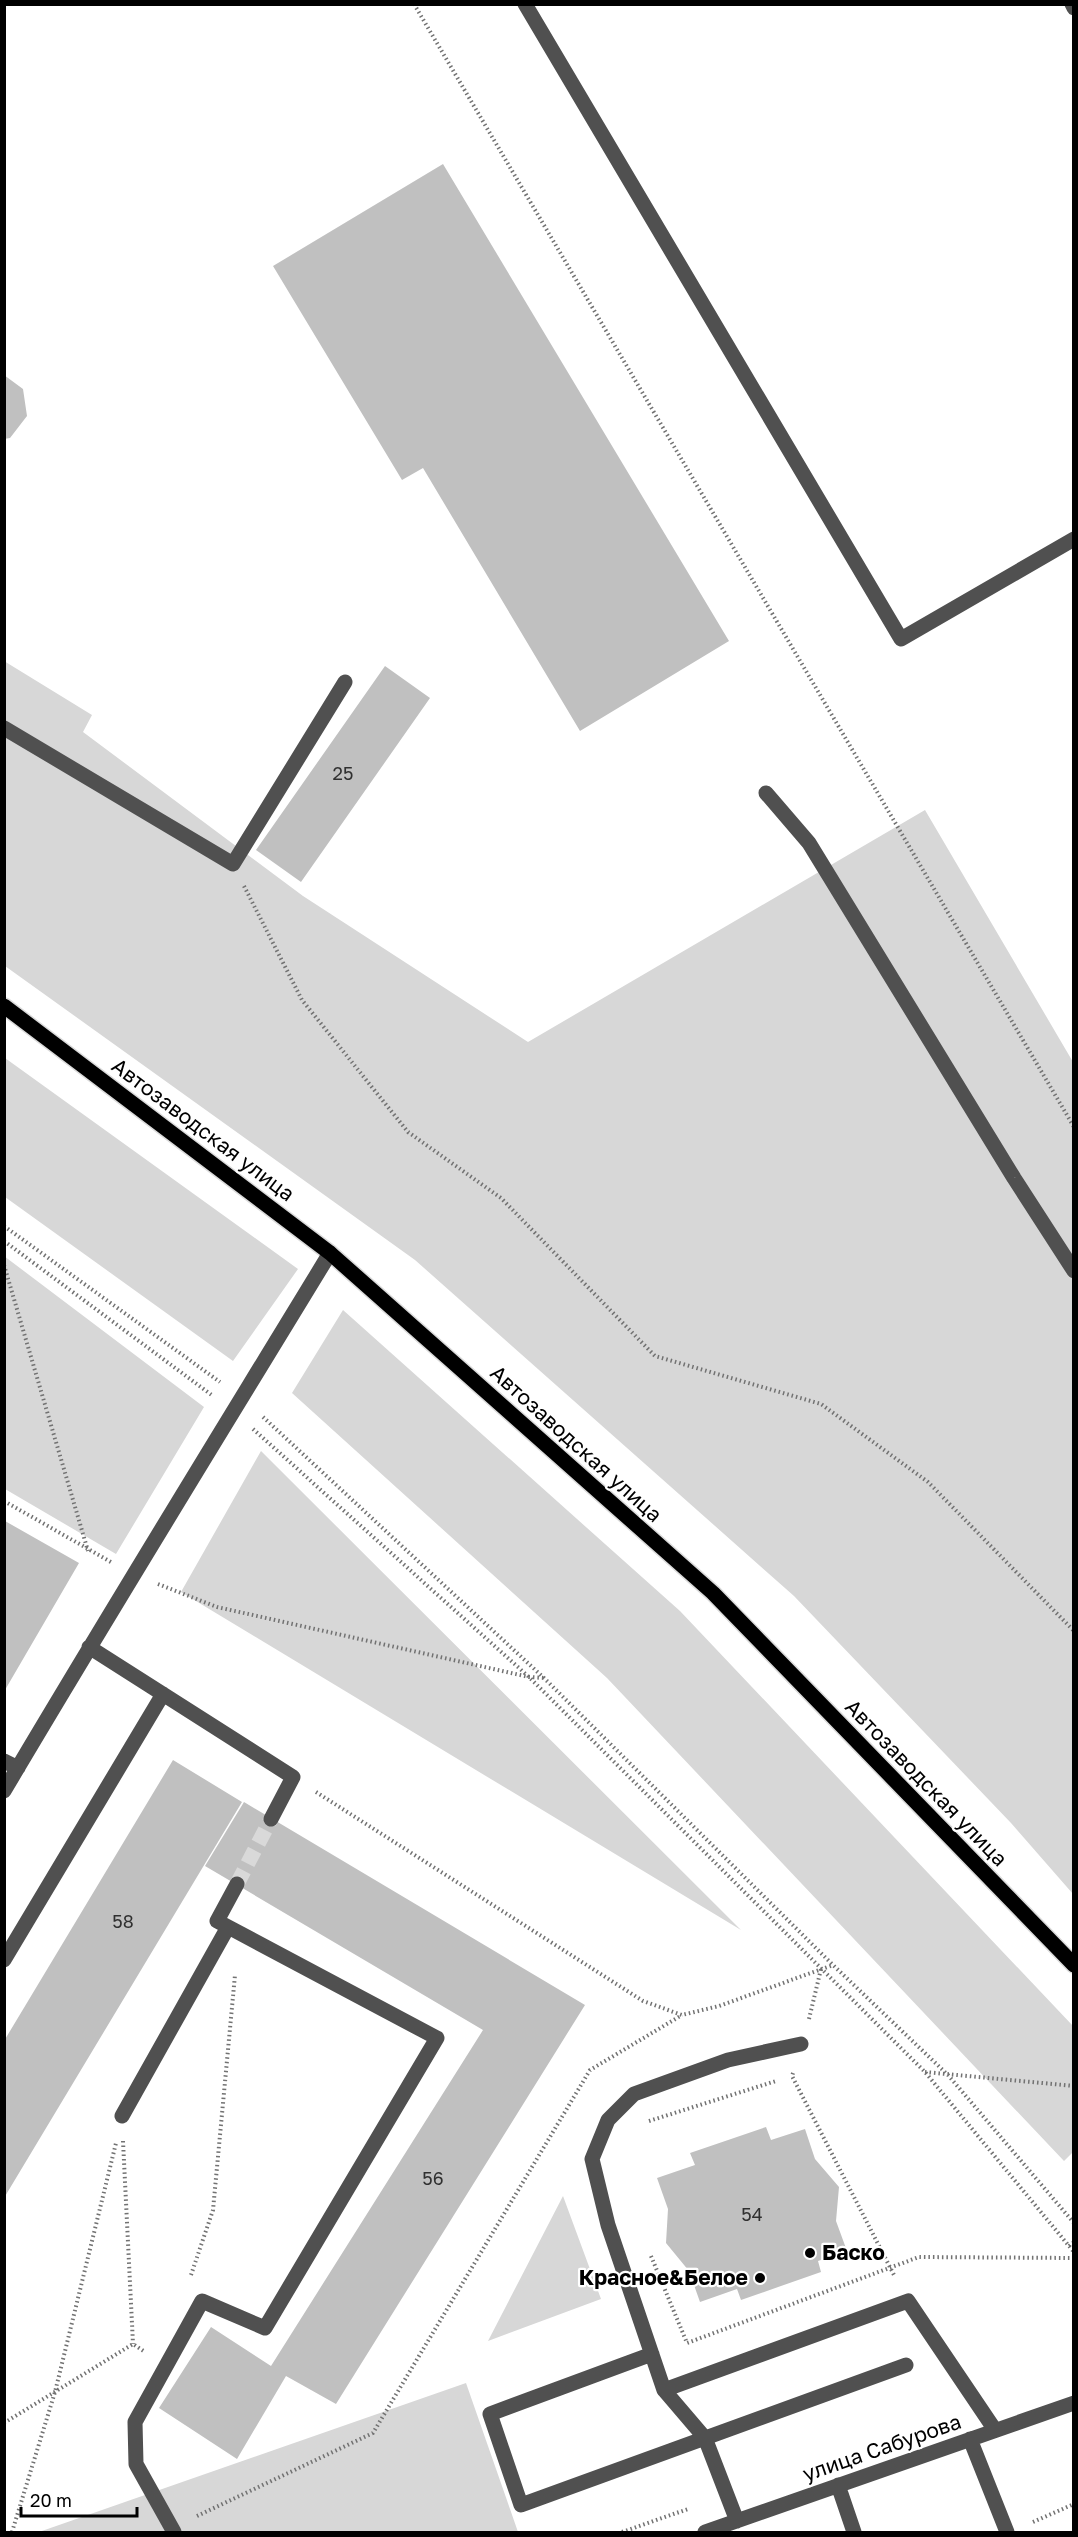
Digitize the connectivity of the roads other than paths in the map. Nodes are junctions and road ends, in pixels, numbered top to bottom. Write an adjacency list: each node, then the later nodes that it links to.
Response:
1 (525, 4): 2 (street)
2 (1074, 539)
3 (345, 682): 4 (street)
4 (4, 728)
5 (766, 793): 8 (street)
6 (4, 1006): 7 (main road, Автозаводская улица)
7 (330, 1253): 9 (street); 17 (main road, Автозаводская улица)
8 (1074, 1270)
9 (89, 1647): 10 (street); 11 (street)
10 (163, 1694): 13 (street); 16 (street)
11 (11, 1764): 12 (street)
12 (4, 1791)
13 (271, 1818)
14 (237, 1884): 15 (street)
15 (233, 1930): 19 (street); 29 (street)
16 (4, 1960)
17 (1074, 1965)
18 (801, 2044): 20 (street)
19 (122, 2116)
20 (652, 2354): 22 (street); 25 (street)
21 (906, 2365): 25 (street)
22 (664, 2390): 24 (street); 25 (street)
23 (1074, 2403): 24 (street, улица Сабурова)
24 (995, 2430): 26 (street, улица Сабурова)
25 (705, 2438): 28 (street)
26 (970, 2439): 27 (street, улица Сабурова); 32 (street)
27 (838, 2486): 28 (street, улица Сабурова); 31 (street)
28 (737, 2521): 30 (street, улица Сабурова)
29 (173, 2530)
30 (705, 2532)
31 (854, 2532)
32 (1007, 2532)

